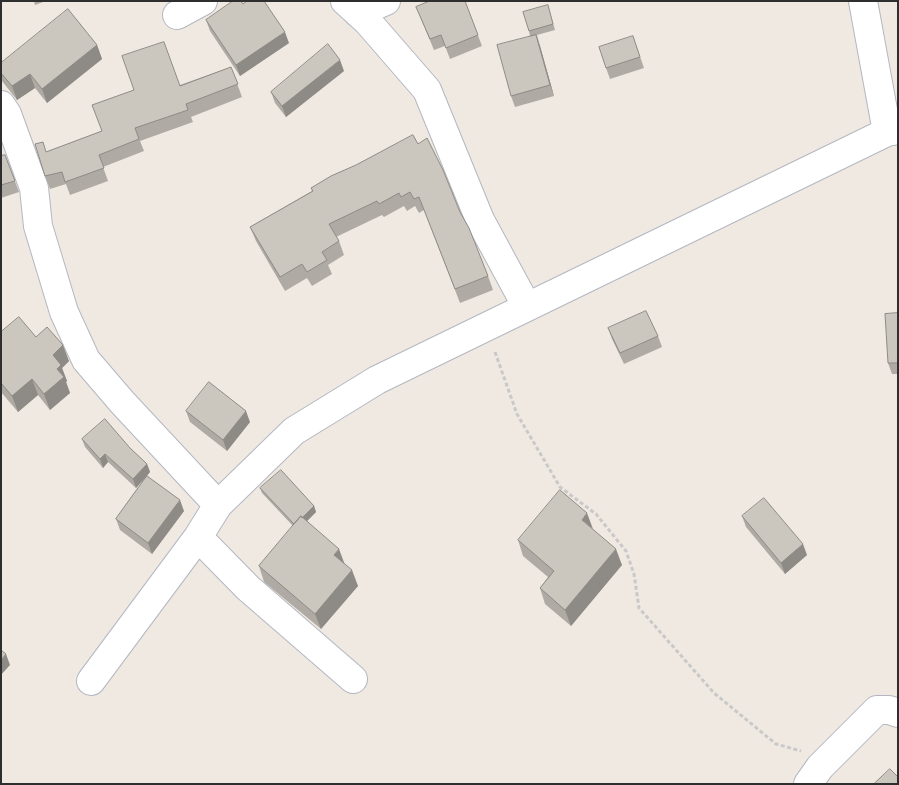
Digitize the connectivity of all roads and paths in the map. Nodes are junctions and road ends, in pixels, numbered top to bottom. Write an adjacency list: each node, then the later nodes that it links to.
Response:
1 (203, 1): 5 (street)
2 (386, 1): 4 (street)
3 (863, 1): 7 (street)
4 (352, 7): 8 (street)
5 (177, 16)
6 (1, 105): 10 (street)
7 (892, 131): 8 (street)
8 (527, 307): 9 (street)
9 (486, 327): 10 (street); 15 (path)
10 (218, 505): 11 (street)
11 (198, 537): 12 (street); 13 (street)
12 (353, 679)
13 (91, 681)
14 (898, 713): 15 (street)
15 (833, 754): 16 (street)
16 (808, 784)

